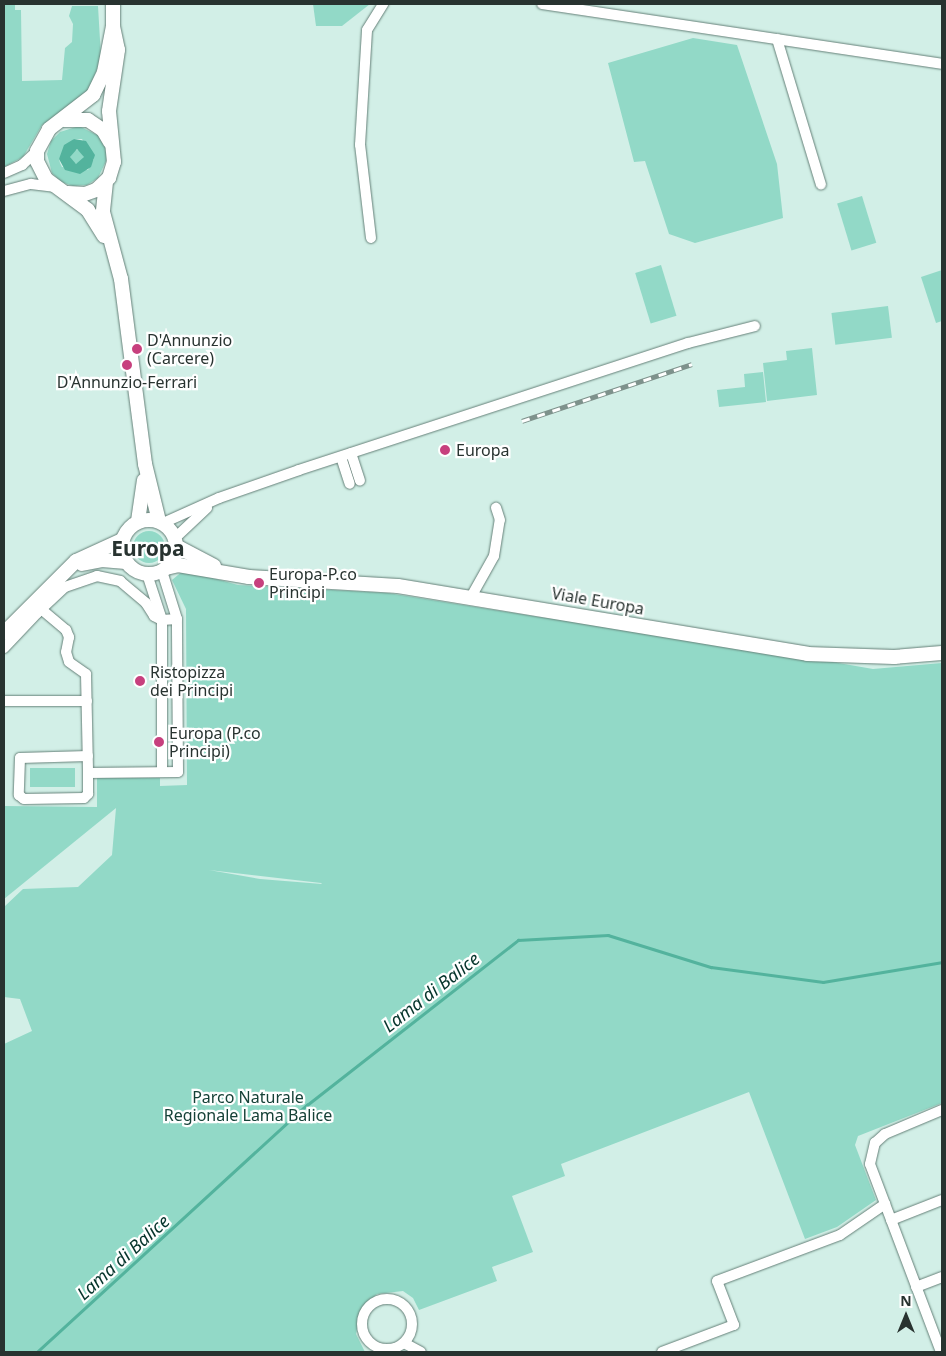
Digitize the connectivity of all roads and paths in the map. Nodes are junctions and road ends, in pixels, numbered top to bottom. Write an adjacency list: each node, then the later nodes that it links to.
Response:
1 (113, 4): 4 (main road)
2 (383, 4): 16 (street)
3 (542, 4): 5 (street)
4 (113, 26): 7 (main road); 8 (main road)
5 (777, 39): 6 (street); 12 (street)
6 (942, 64)
7 (62, 121): 8 (main road); 9 (main road)
8 (112, 145): 11 (main road)
9 (37, 151): 10 (street); 13 (main road)
10 (4, 173)
11 (106, 182): 15 (main road); 17 (main road)
12 (821, 185)
13 (54, 187): 14 (street); 15 (main road)
14 (4, 191)
15 (68, 193): 17 (main road)
16 (371, 238)
17 (118, 265): 21 (main road)
18 (755, 326): 19 (street)
19 (351, 453): 20 (street); 22 (street)
20 (340, 457): 23 (street); 24 (street)
21 (145, 464): 26 (main road); 27 (main road)
22 (360, 481)
23 (350, 484)
24 (219, 498): 27 (street); 29 (street)
25 (496, 508): 35 (street)
26 (138, 521): 27 (main road); 28 (main road)
27 (161, 522): 29 (main road)
28 (122, 540): 30 (main road); 31 (main road)
29 (176, 542): 32 (main road); 34 (main road, Viale Europa)
30 (126, 562): 31 (main road); 33 (main road)
31 (68, 568): 39 (main road)
32 (164, 570): 33 (main road); 34 (main road, Viale Europa); 37 (street)
33 (147, 574): 38 (street)
34 (248, 577): 35 (main road, Viale Europa)
35 (471, 597): 41 (main road, Viale Europa)
36 (41, 609): 38 (street); 39 (street); 40 (street); 43 (street)
37 (177, 619): 38 (street); 45 (street)
38 (162, 620): 44 (street)
39 (4, 635)
40 (4, 648)
41 (942, 653)
42 (4, 701): 43 (street)
43 (88, 701): 46 (street)
44 (161, 735): 45 (street); 47 (street)
45 (178, 735): 47 (street)
46 (88, 756): 48 (street); 48 (street)
47 (162, 772): 48 (street)
48 (88, 773)
49 (942, 1110): 51 (street)
50 (942, 1200): 52 (street)
51 (885, 1204): 52 (street); 58 (street)
52 (891, 1220): 54 (street)
53 (942, 1277): 54 (street)
54 (916, 1287): 59 (street)
55 (404, 1343): 56 (street); 56 (street); 57 (street)
56 (375, 1349)
57 (421, 1352)
58 (662, 1352)
59 (941, 1352)

